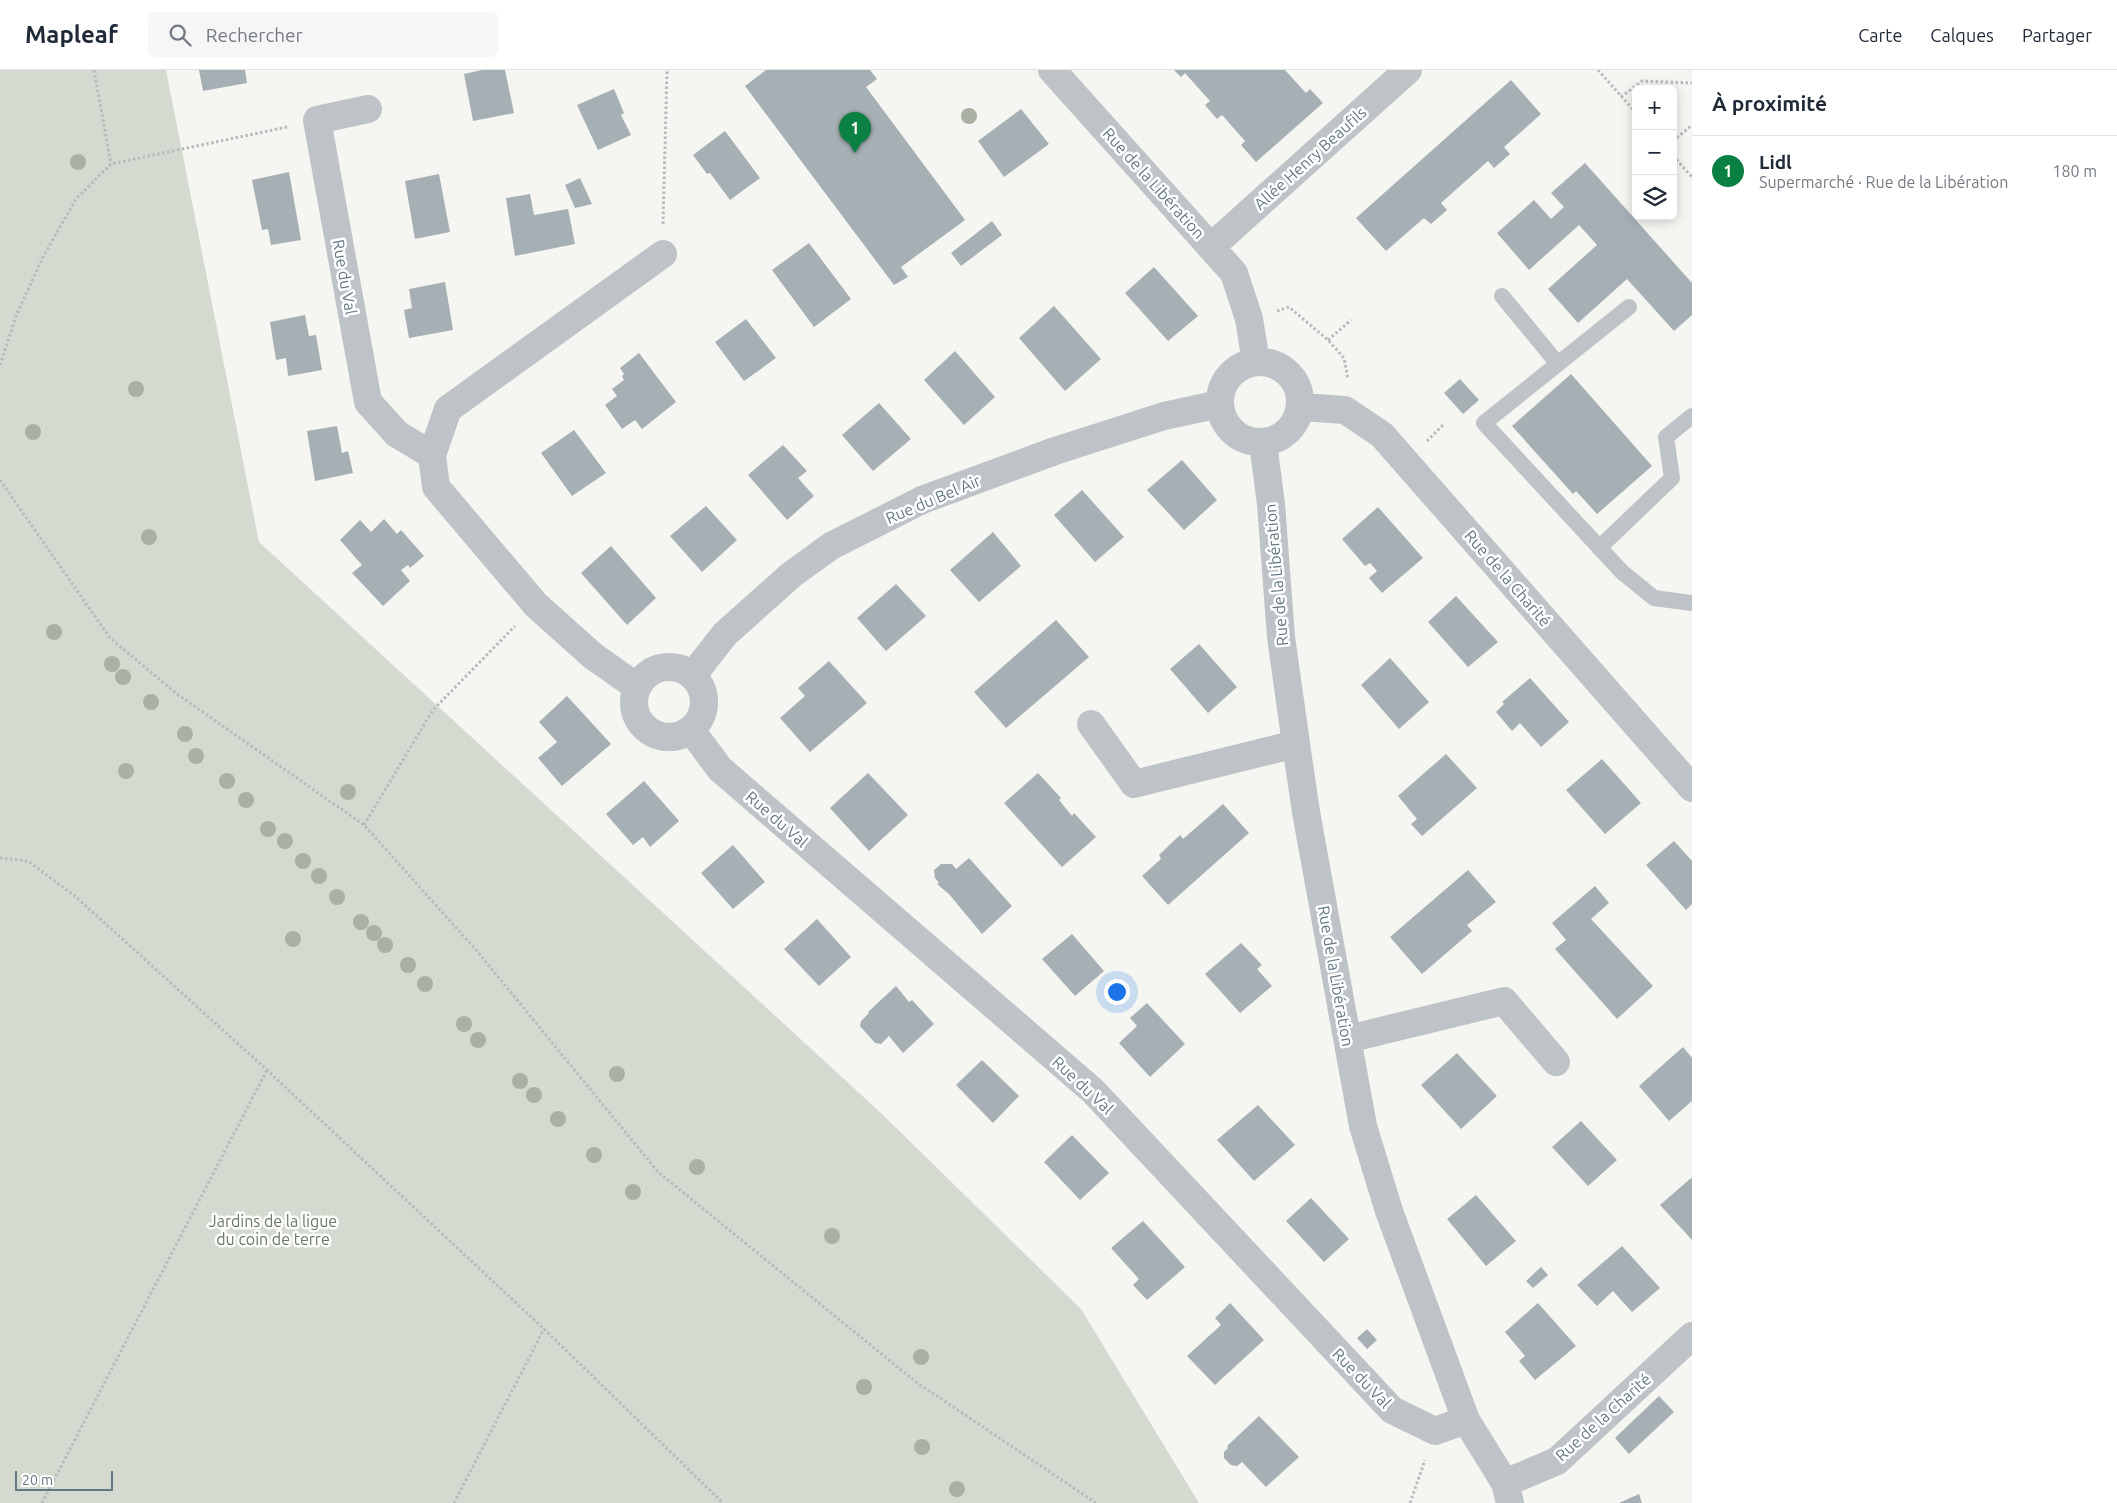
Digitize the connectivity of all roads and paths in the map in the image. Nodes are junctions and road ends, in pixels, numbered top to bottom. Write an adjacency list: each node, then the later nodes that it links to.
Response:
1 (94, 70): 14 (path)
2 (667, 70): 17 (path)
3 (1052, 70): 16 (street, Rue de la Libération)
4 (1408, 70): 16 (street, Allée Henry Beaufils)
5 (1598, 70): 7 (path)
6 (1692, 83): 7 (path)
7 (1621, 96): 8 (path)
8 (1632, 108)
9 (368, 109): 10 (street)
10 (317, 120): 14 (path); 31 (street, Rue du Val)
11 (1692, 125): 12 (path)
12 (1677, 138)
13 (1677, 160): 15 (path)
14 (111, 164): 25 (path)
15 (1692, 177)
16 (1211, 247): 20 (street, Rue de la Libération)
17 (663, 254): 31 (street)
18 (1502, 296): 24 (lane)
19 (1629, 307): 24 (lane)
20 (1249, 319): 22 (path); 23 (street, Rue de la Libération)
21 (1351, 320): 22 (path)
22 (1328, 340): 28 (path)
23 (1256, 362): 26 (street); 27 (street)
24 (1558, 364): 33 (lane)
25 (0, 365)
26 (1220, 404): 30 (street); 36 (street, Rue du Bel Air)
27 (1301, 408): 28 (street); 30 (street)
28 (1345, 410): 41 (street, Rue de la Charité)
29 (1692, 416): 33 (lane)
30 (1263, 443): 40 (street, Rue de la Libération)
31 (432, 455): 35 (street)
32 (0, 480): 42 (path)
33 (1599, 548): 34 (lane)
34 (1692, 603)
35 (536, 604): 37 (street); 42 (path)
36 (692, 676): 37 (street); 39 (street)
37 (637, 687): 39 (street)
38 (1091, 724): 40 (street)
39 (691, 730): 50 (street, Rue du Val)
40 (1296, 744): 44 (street, Rue de la Libération)
41 (1692, 788)
42 (364, 826): 55 (path)
43 (0, 858): 46 (path)
44 (1348, 1039): 45 (street); 49 (street, Rue de la Libération)
45 (1556, 1062)
46 (267, 1070): 47 (path); 52 (path)
47 (544, 1329): 53 (path); 54 (path)
48 (1692, 1336): 51 (street, Rue de la Charité)
49 (1466, 1420): 50 (street); 51 (street, Rue de la Libération)
50 (1435, 1431): 56 (path)
51 (1507, 1493)
52 (42, 1503)
53 (454, 1503)
54 (723, 1503)
55 (1096, 1503)
56 (1410, 1503)

